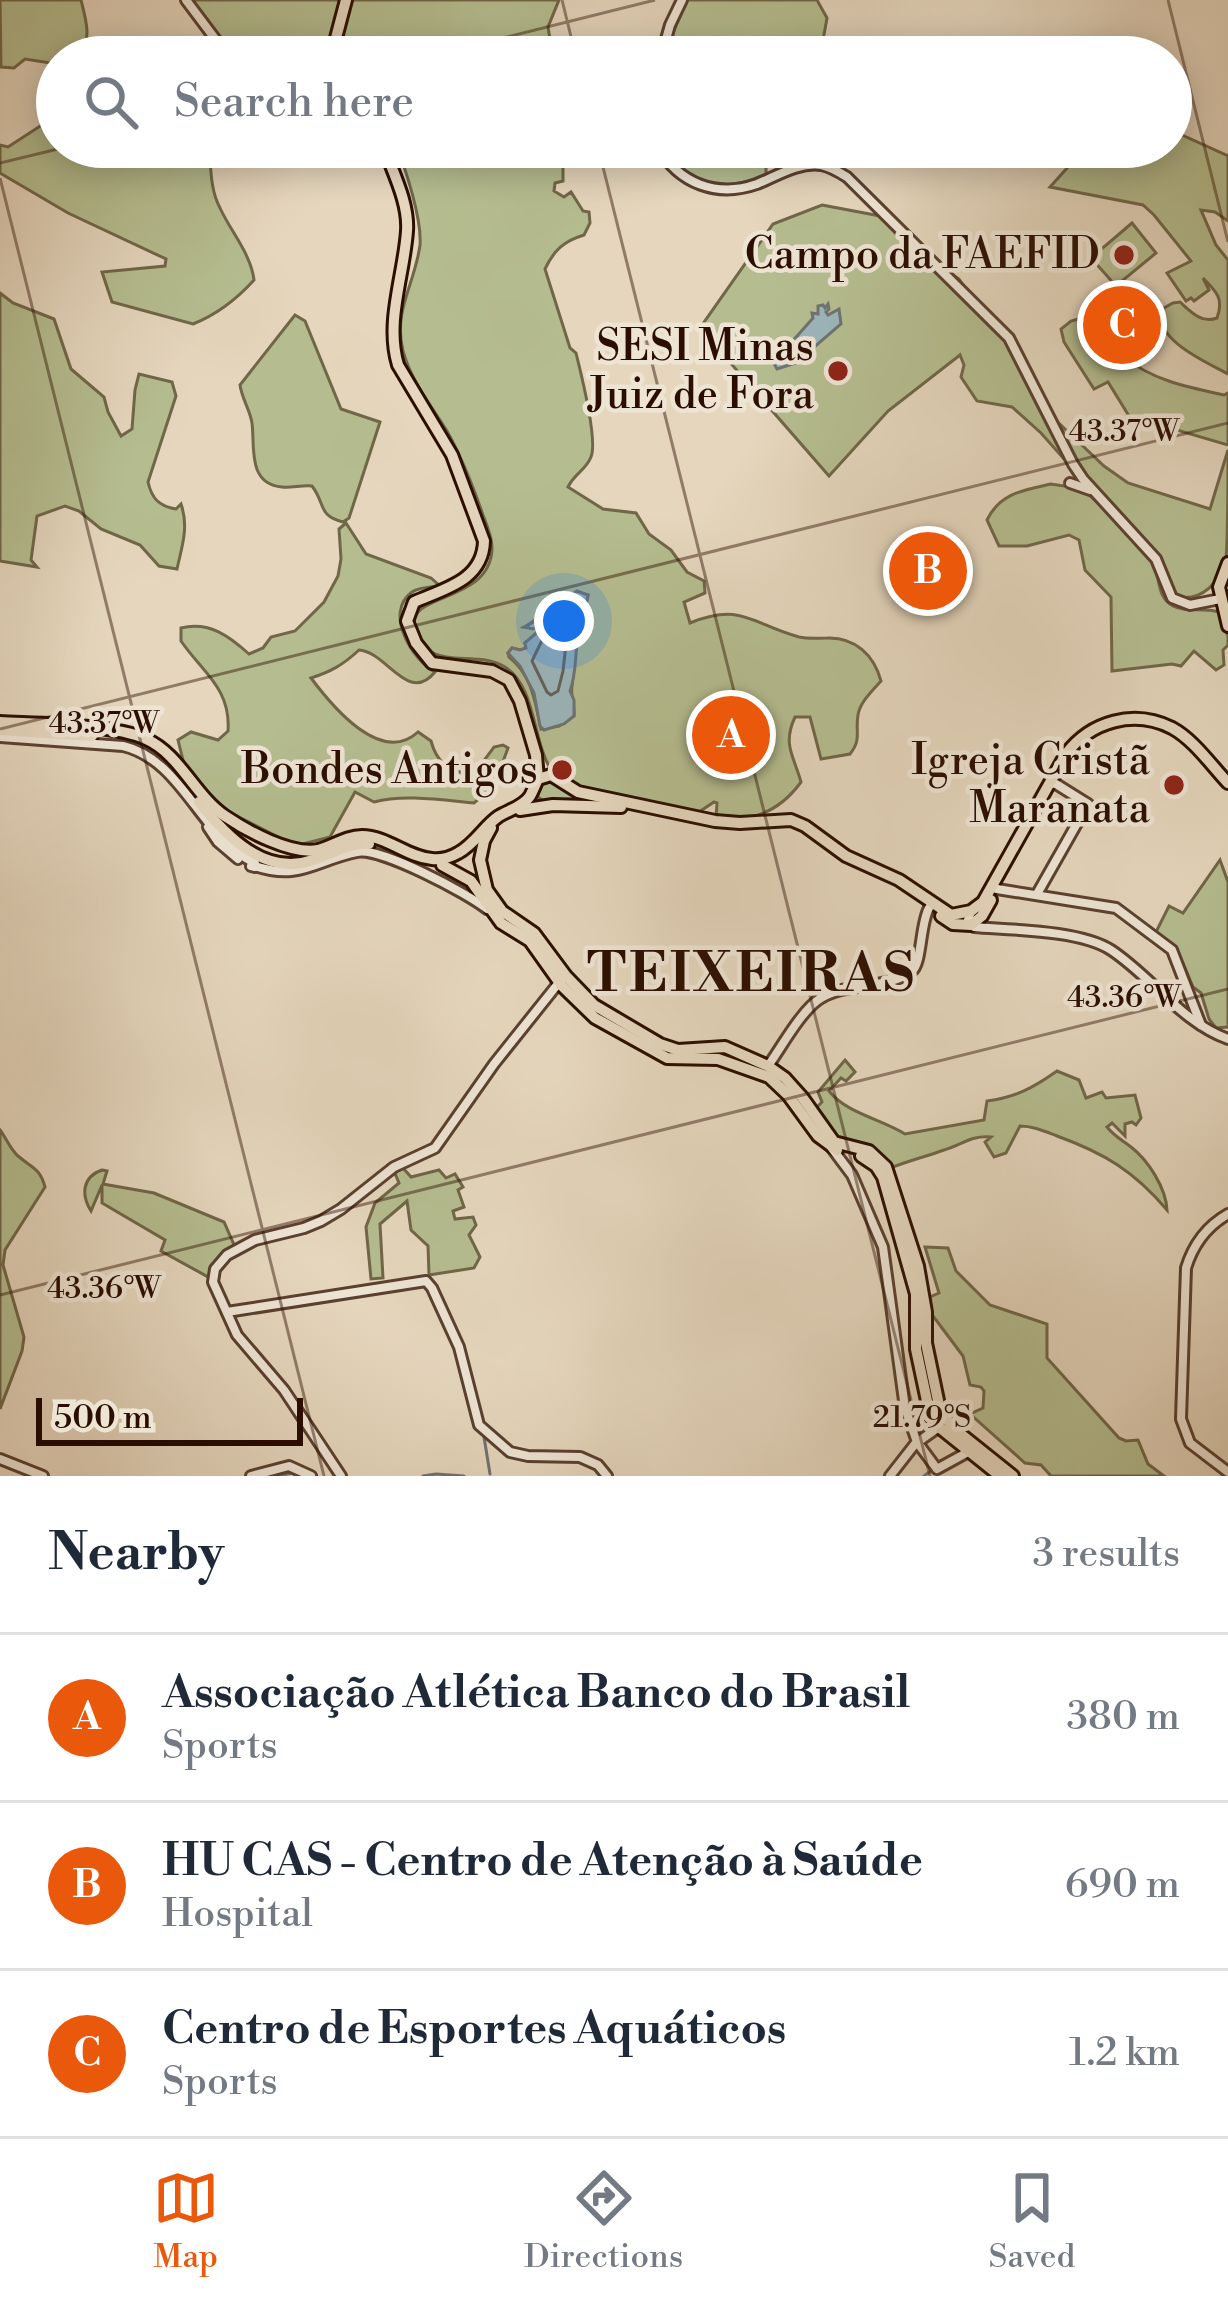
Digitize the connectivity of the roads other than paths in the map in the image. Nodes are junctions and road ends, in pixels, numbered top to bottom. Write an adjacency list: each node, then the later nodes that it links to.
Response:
1 (183, 0): 4 (street); 5 (street)
2 (346, 0): 6 (main road)
3 (682, 0): 7 (street)
4 (206, 36)
5 (212, 36)
6 (337, 36)
7 (667, 36)
8 (392, 168): 23 (main road)
9 (394, 168): 21 (main road)
10 (675, 168): 11 (street)
11 (812, 168)
12 (812, 168): 13 (street)
13 (1054, 424): 15 (street); 16 (street)
14 (1070, 483): 15 (street)
15 (1090, 490): 16 (street)
16 (1111, 511): 19 (street)
17 (1228, 563): 19 (main road)
18 (1228, 574): 19 (main road)
19 (1225, 606)
20 (0, 730): 28 (main road); 29 (main road)
21 (556, 778): 23 (main road); 26 (main road); 27 (main road)
22 (1228, 783): 24 (main road)
23 (535, 784): 27 (main road); 31 (main road)
24 (1053, 784): 25 (main road); 37 (main road); 38 (street); 42 (main road)
25 (1228, 793)
26 (588, 800): 27 (main road); 41 (main road); 42 (main road)
27 (550, 805): 30 (main road)
28 (208, 818): 29 (main road); 32 (main road); 32 (street)
29 (228, 818): 31 (main road)
30 (491, 828): 34 (main road); 43 (main road)
31 (300, 850): 33 (main road)
32 (254, 863): 33 (main road); 36 (street)
33 (294, 864): 34 (main road)
34 (442, 865): 35 (main road)
35 (466, 876): 36 (main road); 39 (main road)
36 (457, 890): 39 (street)
37 (1002, 890): 38 (street); 40 (main road)
38 (1037, 894): 48 (street)
39 (485, 906): 43 (main road); 46 (main road)
40 (987, 908): 44 (main road); 45 (street)
41 (931, 912): 42 (main road); 44 (main road); 52 (street)
42 (965, 912): 44 (street)
43 (516, 921): 46 (main road)
44 (971, 925): 45 (street)
45 (999, 929): 48 (street)
46 (553, 967): 47 (main road)
47 (562, 979): 51 (main road); 55 (street)
48 (1203, 1028): 49 (street); 50 (street)
49 (1228, 1030)
50 (1228, 1040)
51 (726, 1056): 52 (main road); 52 (main road)
52 (763, 1069): 53 (main road)
53 (836, 1149): 56 (main road); 57 (street)
54 (1228, 1215): 60 (street)
55 (227, 1312): 64 (street); 65 (street)
56 (943, 1424): 57 (street); 58 (main road); 68 (main road)
57 (916, 1442): 58 (street); 66 (street)
58 (968, 1452): 67 (main road)
59 (0, 1459): 61 (street)
60 (1228, 1469)
61 (44, 1476)
62 (251, 1476): 63 (street)
63 (311, 1476)
64 (341, 1476)
65 (607, 1476)
66 (890, 1476)
67 (1000, 1476)
68 (1013, 1476)

